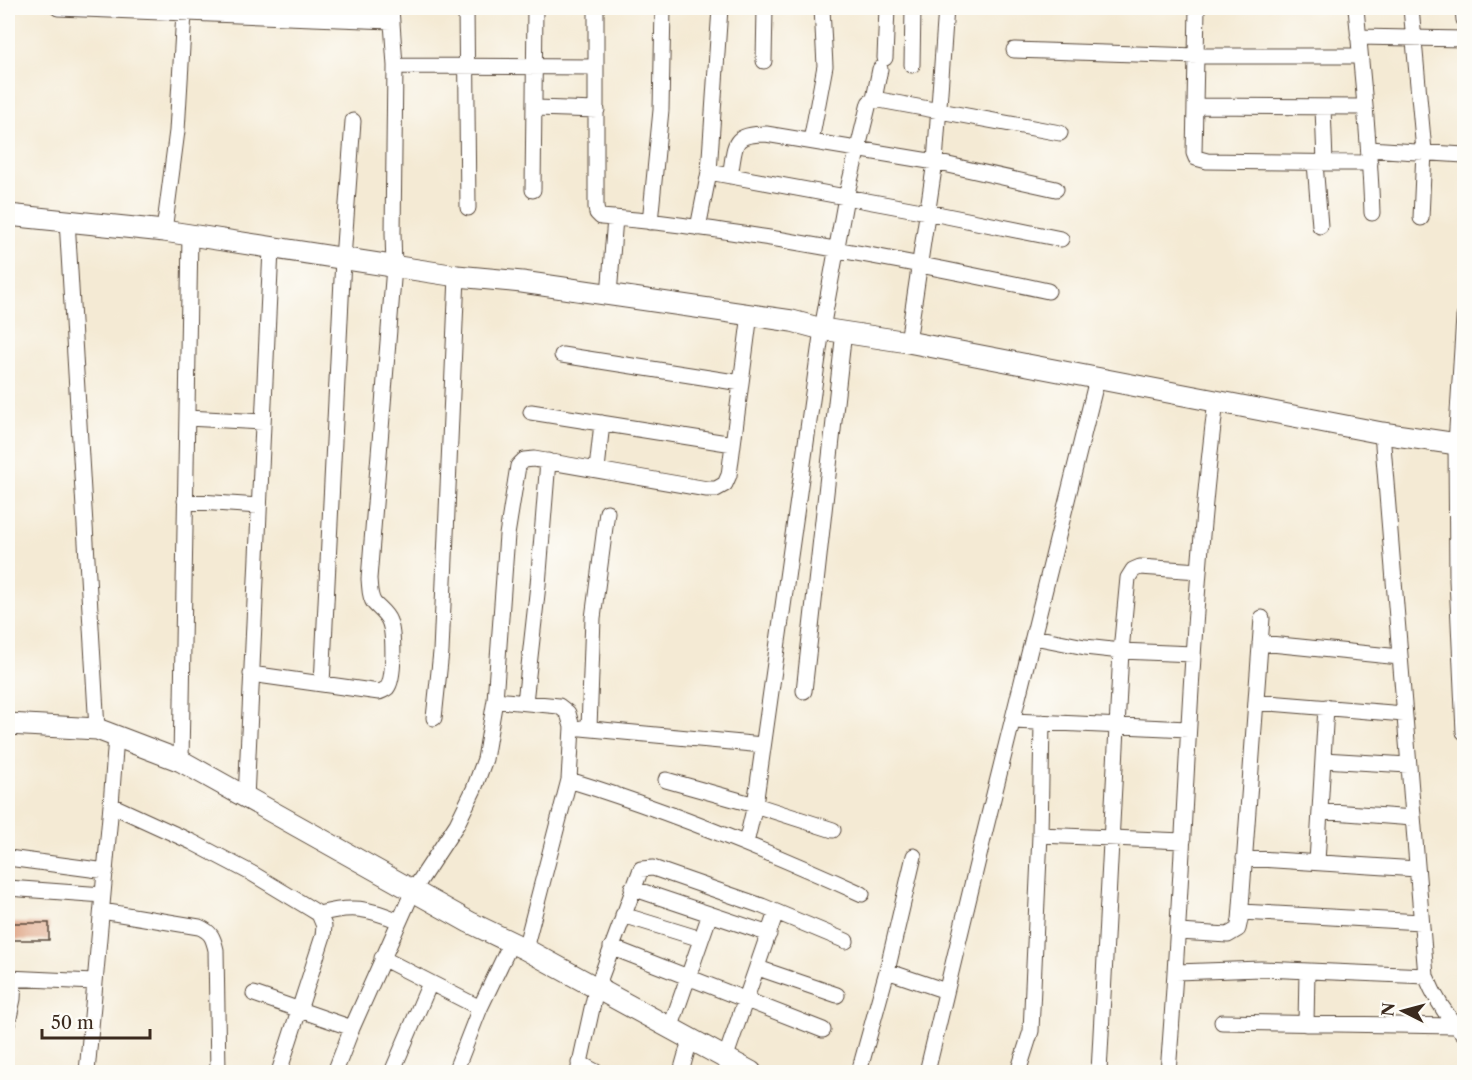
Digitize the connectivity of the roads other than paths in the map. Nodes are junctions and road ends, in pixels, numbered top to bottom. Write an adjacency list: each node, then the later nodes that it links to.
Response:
1 (58, 8): 17 (street)
2 (466, 8): 27 (street)
3 (536, 8): 30 (street)
4 (596, 8): 31 (street)
5 (663, 8): 60 (street)
6 (720, 8): 48 (street)
7 (765, 8): 26 (street)
8 (822, 8): 41 (street)
9 (887, 8): 32 (street)
10 (913, 8): 28 (street)
11 (946, 8): 38 (street)
12 (1197, 8): 24 (street)
13 (1356, 8): 20 (street)
14 (1411, 8): 21 (street)
15 (1463, 8): 19 (street)
16 (211, 11): 17 (street); 18 (street)
17 (184, 13): 63 (street)
18 (391, 14): 29 (street)
19 (1464, 20)
20 (1358, 37): 21 (street); 25 (street)
21 (1413, 39): 22 (street); 43 (street)
22 (1464, 39)
23 (1014, 50): 24 (street)
24 (1197, 56): 25 (street); 33 (street)
25 (1360, 56): 35 (street)
26 (764, 61)
27 (468, 65): 29 (street); 30 (street); 53 (street)
28 (912, 65)
29 (395, 66): 70 (street)
30 (536, 66): 31 (street); 36 (street)
31 (596, 67): 37 (street)
32 (874, 99): 38 (street); 42 (street)
33 (1196, 106): 34 (street); 47 (street)
34 (1323, 107): 35 (street); 47 (street)
35 (1363, 107): 45 (street)
36 (536, 108): 37 (street); 51 (street)
37 (597, 110): 57 (street)
38 (939, 110): 40 (street); 46 (street)
39 (353, 121): 68 (street)
40 (1060, 133)
41 (811, 141): 42 (street); 49 (street)
42 (857, 149): 46 (street); 52 (street)
43 (1424, 152): 44 (street); 45 (street); 58 (street)
44 (1464, 155)
45 (1369, 156): 47 (street); 55 (street)
46 (935, 162): 50 (street); 54 (street)
47 (1320, 163): 61 (street)
48 (709, 172): 49 (street); 62 (street)
49 (730, 176): 52 (street)
50 (1056, 189)
51 (534, 190)
52 (846, 197): 54 (street); 67 (street)
53 (468, 208)
54 (927, 212): 65 (street); 69 (street)
55 (1372, 213)
56 (8, 215): 59 (main road)
57 (615, 218): 60 (street); 73 (street)
58 (1421, 218)
59 (67, 220): 63 (main road); 121 (street)
60 (650, 222): 62 (street)
61 (1320, 226)
62 (698, 228): 67 (street)
63 (164, 231): 64 (main road)
64 (190, 235): 66 (main road); 84 (street)
65 (1061, 239)
66 (271, 249): 68 (main road); 86 (street)
67 (837, 249): 69 (street); 76 (street)
68 (343, 259): 70 (main road); 105 (street)
69 (918, 263): 72 (street); 78 (street)
70 (394, 267): 71 (main road); 105 (street)
71 (457, 276): 73 (main road); 112 (street)
72 (1048, 291)
73 (609, 295): 74 (main road)
74 (750, 314): 76 (main road); 81 (street)
75 (1464, 317): 85 (street)
76 (822, 329): 77 (main road); 122 (street)
77 (844, 331): 78 (main road); 106 (street)
78 (908, 342): 80 (main road)
79 (562, 355): 81 (street)
80 (1096, 379): 82 (main road); 98 (street)
81 (741, 383): 89 (street)
82 (1216, 401): 88 (main road); 96 (street)
83 (531, 412): 87 (street)
84 (187, 418): 86 (street); 93 (street)
85 (1461, 421): 90 (street)
86 (263, 422): 94 (street)
87 (602, 423): 89 (street); 92 (street)
88 (1382, 433): 90 (main road); 102 (street)
89 (733, 444): 92 (street)
90 (1460, 445): 103 (street)
91 (548, 461): 92 (street); 107 (street); 108 (street)
92 (597, 469)
93 (185, 501): 94 (street); 124 (street)
94 (259, 506): 104 (street)
95 (607, 512): 119 (street)
96 (1199, 571): 100 (street); 101 (street)
97 (1262, 618): 99 (street)
98 (1034, 637): 100 (street); 113 (street)
99 (1260, 644): 102 (street); 109 (street)
100 (1121, 651): 101 (street); 117 (street)
101 (1193, 654): 120 (street)
102 (1400, 657): 111 (street)
103 (1462, 664): 115 (street)
104 (251, 674): 105 (street); 128 (street)
105 (322, 684)
106 (804, 691)
107 (495, 700): 108 (street); 146 (street)
108 (525, 702): 118 (street)
109 (1256, 702): 110 (street); 140 (street)
110 (1326, 707): 111 (street); 123 (street)
111 (1404, 714): 125 (street)
112 (434, 718)
113 (1013, 721): 114 (street); 173 (street)
114 (1042, 722): 117 (street); 134 (street)
115 (1464, 723)
116 (8, 724): 121 (main road)
117 (1119, 725): 120 (street); 135 (street)
118 (572, 727): 119 (street); 126 (street)
119 (589, 728): 122 (street)
120 (1188, 729): 136 (street)
121 (106, 732): 124 (main road); 129 (street)
122 (764, 745): 130 (street)
123 (1323, 760): 125 (street); 131 (street)
124 (181, 761): 128 (main road)
125 (1408, 765): 132 (street)
126 (569, 780): 137 (street); 160 (street)
127 (666, 780): 130 (street)
128 (246, 799): 146 (main road)
129 (111, 805): 143 (street); 151 (street)
130 (755, 805): 133 (street); 137 (street)
131 (1320, 811): 132 (street); 141 (street)
132 (1413, 818): 142 (street)
133 (833, 830)
134 (1040, 835): 135 (street); 200 (street)
135 (1112, 838): 136 (street); 201 (street)
136 (1183, 841): 156 (street)
137 (746, 843): 147 (street)
138 (914, 856): 164 (street)
139 (8, 858): 143 (street)
140 (1244, 858): 141 (street); 150 (street)
141 (1317, 862): 142 (street)
142 (1417, 869): 155 (street)
143 (106, 871): 148 (street)
144 (8, 888): 148 (street)
145 (632, 888): 149 (street); 152 (street); 153 (street)
146 (413, 891): 154 (street); 160 (main road)
147 (862, 894)
148 (103, 903): 170 (street); 190 (street)
149 (777, 912): 157 (street); 159 (street)
150 (1241, 912): 155 (street); 156 (street)
151 (320, 914): 154 (street); 178 (street)
152 (623, 915): 158 (street); 161 (street)
153 (710, 915): 157 (street); 158 (street)
154 (399, 921): 162 (street)
155 (1421, 922): 167 (street)
156 (1179, 932): 166 (street)
157 (769, 934): 163 (street)
158 (701, 939): 168 (street)
159 (846, 941)
160 (518, 946): 172 (main road); 177 (street)
161 (611, 947): 168 (street); 172 (street)
162 (382, 958): 171 (street); 182 (street)
163 (758, 968): 175 (street); 176 (street)
164 (886, 971): 173 (street); 198 (street)
165 (1307, 971): 166 (street); 167 (street); 181 (street)
166 (1176, 972): 202 (street)
167 (1426, 976): 185 (street)
168 (688, 978): 176 (street); 183 (street)
169 (11, 979): 170 (street); 179 (street)
170 (94, 982): 189 (street)
171 (430, 983): 177 (street); 193 (street)
172 (596, 990): 183 (main road); 188 (street)
173 (946, 991): 199 (street)
174 (254, 994): 178 (street)
175 (837, 995)
176 (746, 1001): 184 (street); 187 (street)
177 (480, 1008): 194 (street)
178 (299, 1009): 182 (street); 191 (street)
179 (8, 1022)
180 (1222, 1022): 181 (street)
181 (1306, 1024): 185 (street)
182 (352, 1028): 192 (street)
183 (670, 1029): 186 (main road)
184 (823, 1030)
185 (1460, 1030)
186 (690, 1040): 187 (main road); 196 (street)
187 (724, 1059): 197 (main road)
188 (578, 1068): 195 (street)
189 (87, 1072)
190 (218, 1072)
191 (279, 1072)
192 (334, 1072)
193 (392, 1072)
194 (455, 1072)
195 (596, 1072)
196 (681, 1072)
197 (749, 1072)
198 (859, 1072)
199 (927, 1072)
200 (1018, 1072)
201 (1099, 1072)
202 (1168, 1072)

